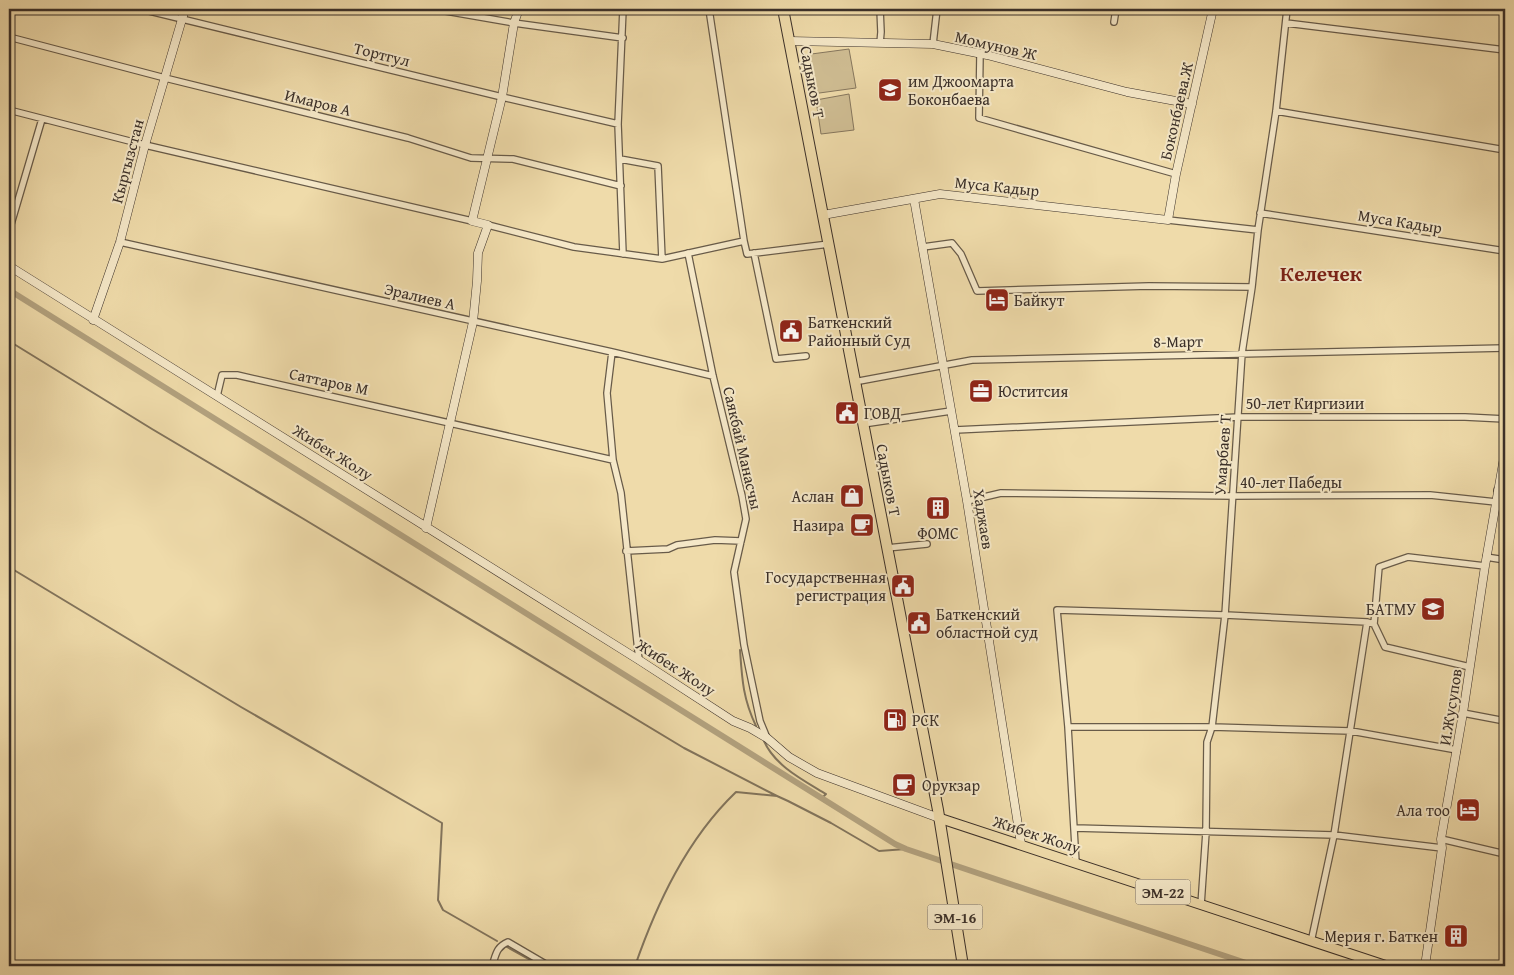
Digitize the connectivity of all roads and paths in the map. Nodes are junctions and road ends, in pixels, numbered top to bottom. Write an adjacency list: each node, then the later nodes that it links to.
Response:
1 (140, 9): 13 (street, Тортгул)
2 (185, 9): 13 (street, Кыргызстан)
3 (434, 9): 16 (street)
4 (519, 9): 16 (street)
5 (623, 9): 18 (street)
6 (709, 9): 45 (street)
7 (783, 9): 19 (highway, Садыков Т / ЭМ-16)
8 (880, 9): 20 (street)
9 (937, 9): 21 (street)
10 (1116, 9): 14 (street)
11 (1213, 9): 26 (street, Боконбаева.Ж)
12 (1287, 9): 15 (street, Умарбаев Т)
13 (182, 20): 24 (street, Кыргызстан); 25 (street, Тортгул)
14 (1114, 22)
15 (1286, 23): 22 (street); 28 (street, Умарбаев Т)
16 (514, 24): 18 (street); 25 (street)
17 (9, 38): 24 (street, Имаров А)
18 (623, 38): 30 (street)
19 (790, 41): 20 (street, Момунов Ж); 39 (highway, Садыков Т / ЭМ-16)
20 (880, 42): 21 (street, Момунов Ж)
21 (933, 44): 23 (street, Момунов Ж)
22 (1505, 50)
23 (980, 54): 26 (street, Момунов Ж); 35 (street)
24 (165, 78): 31 (street, Кыргызстан); 33 (street, Имаров А)
25 (502, 98): 30 (street, Тортгул); 33 (street)
26 (1192, 104): 35 (street, Боконбаева.Ж)
27 (9, 110): 29 (street)
28 (1276, 111): 32 (street); 38 (street, Умарбаев Т)
29 (42, 119): 31 (street); 44 (street)
30 (618, 124): 34 (street)
31 (145, 145): 41 (street); 46 (street, Кыргызстан)
32 (1505, 150)
33 (488, 158): 36 (street, Имаров А); 41 (street)
34 (620, 159): 36 (street); 53 (street)
35 (1176, 174): 40 (street, Боконбаева.Ж)
36 (621, 186): 52 (street)
37 (914, 198): 39 (street, Муса Кадыр); 40 (street, Муса Кадыр); 48 (street, Хаджаев)
38 (1260, 213): 43 (street, Умарбаев Т); 49 (street, Муса Кадыр)
39 (823, 215): 47 (highway, Садыков Т / ЭМ-16)
40 (1168, 220): 43 (street)
41 (472, 221): 42 (street)
42 (488, 225): 52 (street); 57 (street)
43 (1258, 230): 55 (street, Умарбаев Т)
44 (9, 231)
45 (744, 241): 50 (street); 51 (street)
46 (120, 242): 56 (street, Кыргызстан); 57 (street, Эралиев А)
47 (829, 244): 51 (street); 64 (highway, Садыков Т / ЭМ-16)
48 (923, 247): 55 (street); 62 (street, Хаджаев)
49 (1505, 251)
50 (688, 253): 53 (street); 63 (street, Саякбай Манасчы)
51 (754, 253): 61 (street)
52 (623, 254): 53 (street)
53 (662, 259)
54 (9, 266): 56 (street, Жибек Жолу)
55 (1252, 287): 60 (street, Умарбаев Т)
56 (93, 320): 65 (street, Жибек Жолу)
57 (473, 322): 59 (street, Эралиев А); 69 (street)
58 (1505, 348): 60 (street, 8-Март)
59 (612, 352): 63 (street, Эралиев А); 73 (street)
60 (1242, 353): 62 (street, 8-Март); 67 (street, Умарбаев Т)
61 (806, 356)
62 (944, 365): 64 (street, 8-Март); 66 (street, Хаджаев)
63 (713, 376): 79 (street, Саякбай Манасчы)
64 (854, 382): 70 (highway, Садыков Т / ЭМ-16)
65 (217, 396): 69 (street, Саттаров М); 78 (street, Жибек Жолу)
66 (952, 411): 70 (street); 71 (street, Хаджаев)
67 (1239, 417): 68 (street, 50-лет Киргизии); 71 (street, 50-лет Киргизии); 75 (street, Умарбаев Т)
68 (1505, 419)
69 (450, 422): 73 (street, Саттаров М); 78 (street)
70 (863, 424): 81 (highway, Садыков Т / ЭМ-16)
71 (955, 430): 76 (street, Хаджаев)
72 (1505, 452): 74 (street, И.Жусупов)
73 (613, 460): 82 (street)
74 (1501, 491): 77 (street, И.Жусупов)
75 (1233, 496): 76 (street, 40-лет Пабеды); 77 (street, 40-лет Пабеды); 86 (street, Умарбаев Т)
76 (967, 501): 102 (street, Хаджаев)
77 (1496, 502): 83 (street, И.Жусупов)
78 (426, 528): 88 (street, Жибек Жолу)
79 (741, 541): 82 (street); 95 (street, Саякбай Манасчы)
80 (927, 544): 81 (street)
81 (887, 548): 97 (highway, Садыков Т / ЭМ-16)
82 (626, 551): 88 (street)
83 (1486, 557): 84 (street); 85 (street, И.Жусупов)
84 (1505, 560)
85 (1485, 566): 87 (street); 89 (street, И.Жусупов)
86 (1225, 615): 87 (street); 92 (street); 93 (street, Умарбаев Т)
87 (1371, 623): 89 (street); 94 (street)
88 (639, 660): 95 (street, Жибек Жолу)
89 (1470, 667): 90 (street, И.Жусупов)
90 (1463, 713): 91 (street); 96 (street, И.Жусупов)
91 (1505, 721)
92 (1068, 727): 93 (street); 98 (street)
93 (1212, 727): 94 (street); 99 (street, Умарбаев Т)
94 (1351, 731): 96 (street); 100 (street)
95 (767, 738): 97 (street, Жибек Жолу)
96 (1457, 750): 101 (street, И.Жусупов)
97 (938, 814): 102 (main road, Жибек Жолу / ЭМ-22); 110 (highway, ЭМ-16)
98 (1074, 828): 99 (street); 105 (street)
99 (1206, 832): 100 (street); 106 (street, Умарбаев Т)
100 (1334, 835): 103 (street); 107 (street)
101 (1441, 839): 103 (street, И.Жусупов); 104 (street)
102 (1021, 844): 105 (main road, Жибек Жолу / ЭМ-22)
103 (1442, 848): 112 (street, И.Жусупов)
104 (1505, 854)
105 (1076, 863): 106 (main road, Жибек Жолу / ЭМ-22)
106 (1201, 905): 107 (main road, Жибек Жолу / ЭМ-22)
107 (1312, 942): 111 (main road, Жибек Жолу / ЭМ-22)
108 (492, 966): 109 (street)
109 (549, 966)
110 (963, 966)
111 (1387, 966)
112 (1425, 966)

